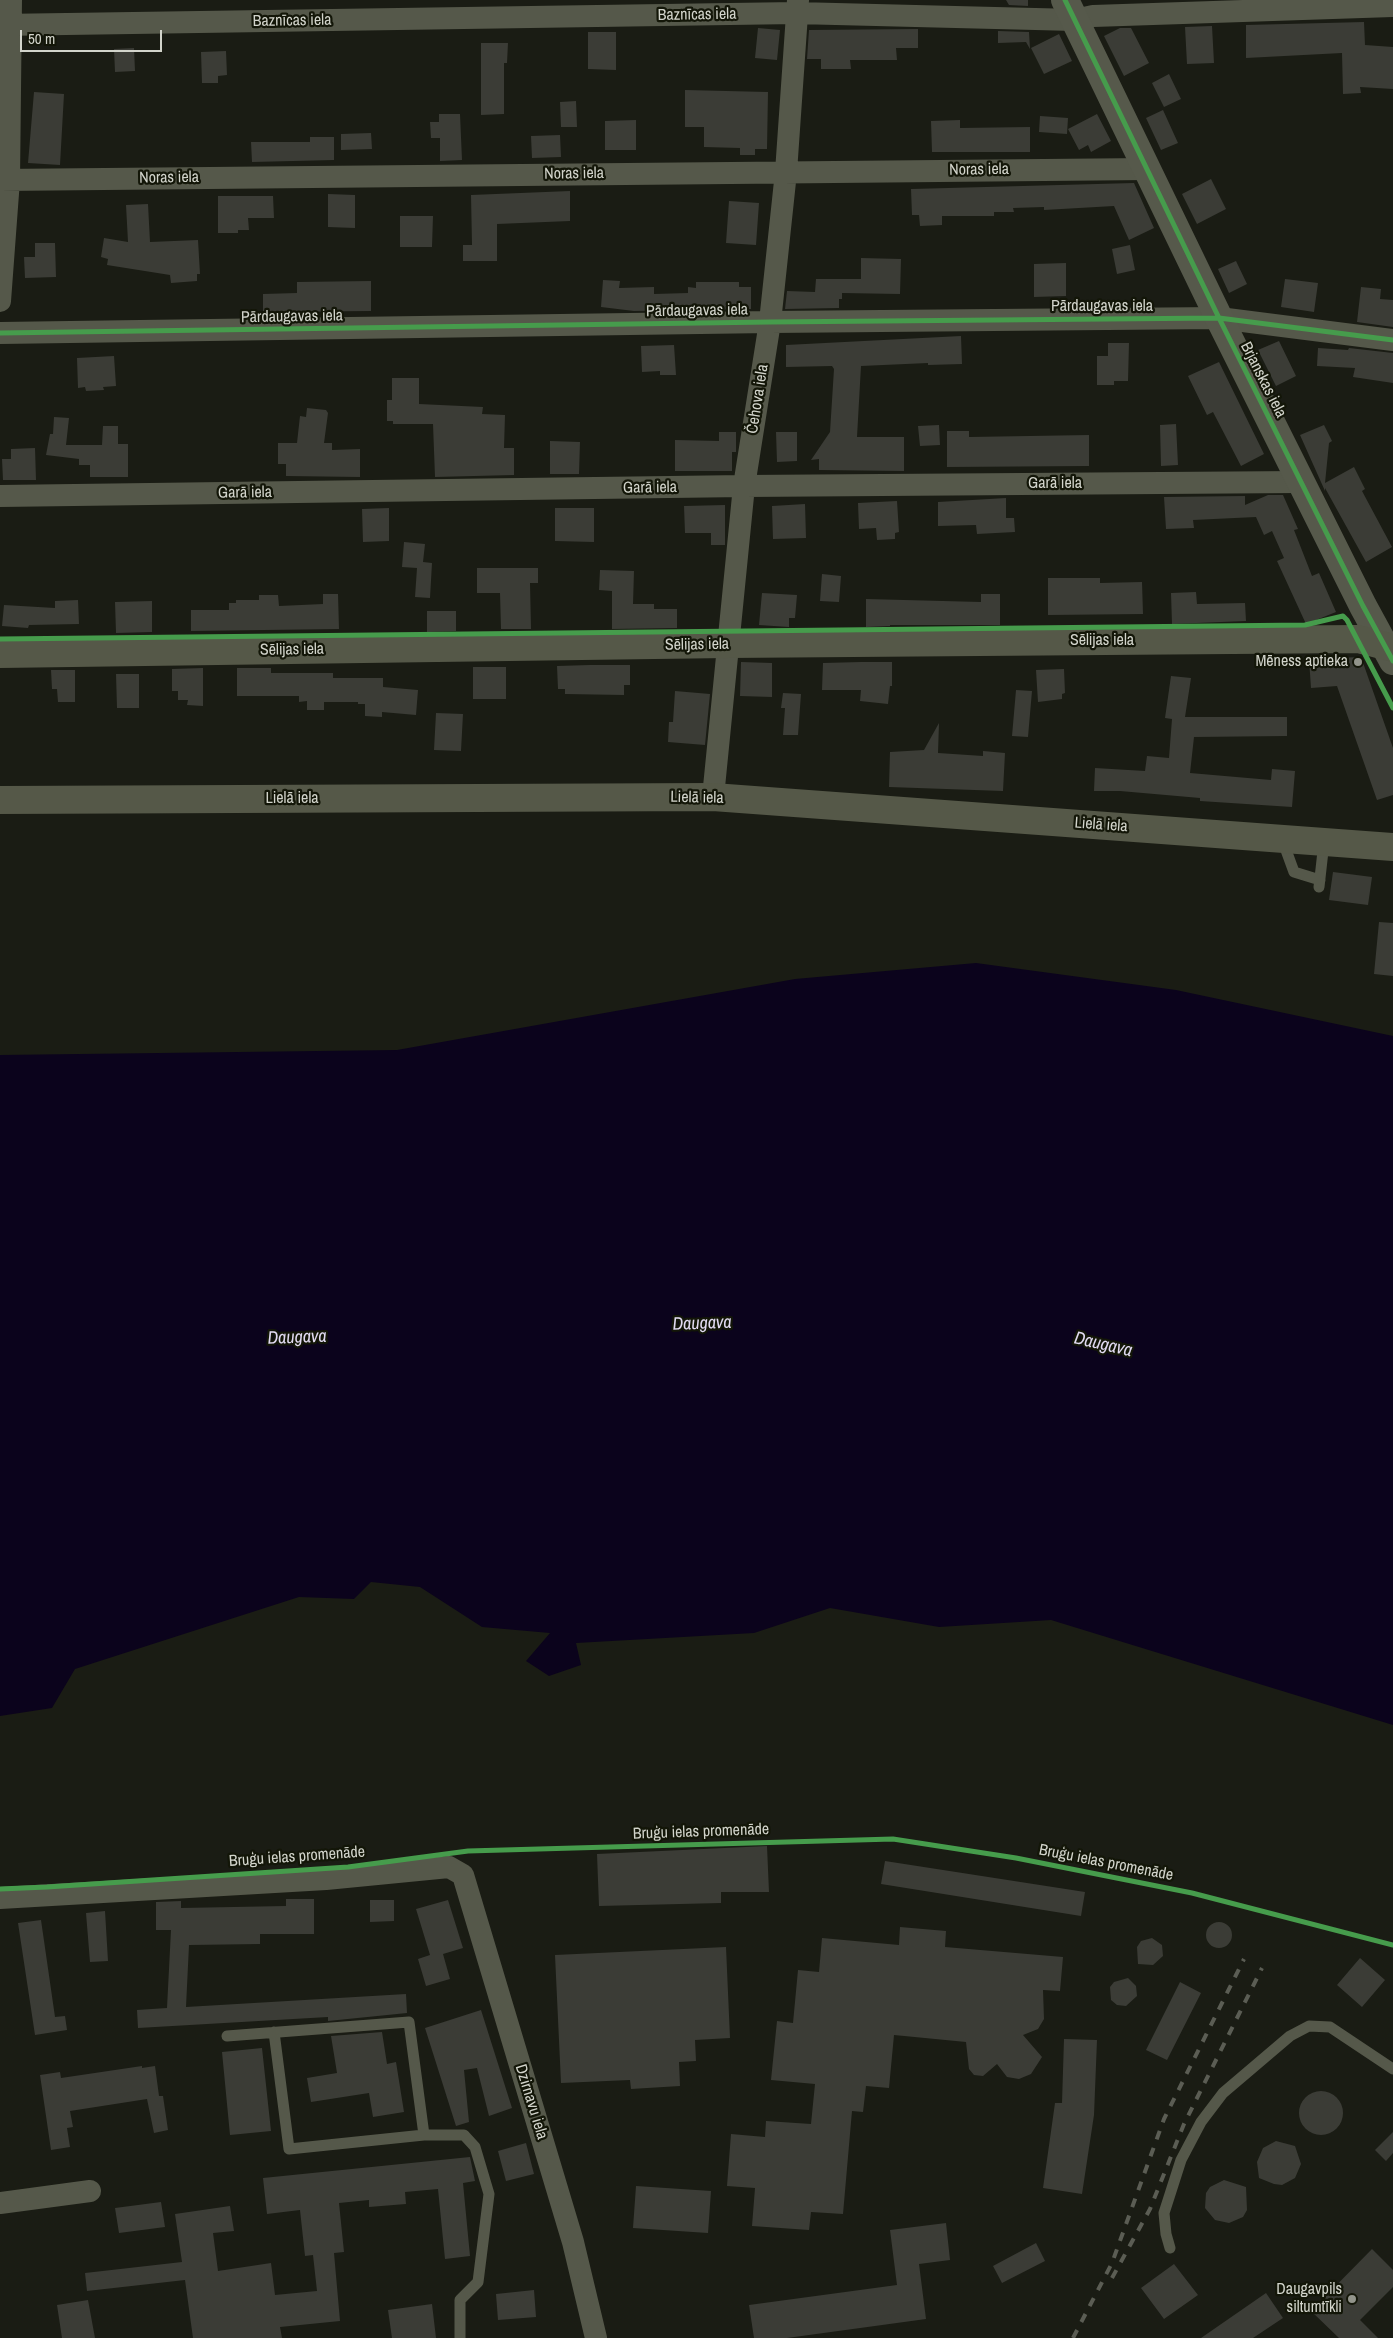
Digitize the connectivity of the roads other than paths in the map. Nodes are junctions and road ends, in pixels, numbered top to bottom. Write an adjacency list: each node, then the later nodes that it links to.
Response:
1 (11, 0): 5 (street)
2 (1393, 6): 4 (street, Baznīcas iela)
3 (797, 7): 4 (street, Baznīcas iela); 5 (street, Baznīcas iela); 7 (street, Čehova iela)
4 (1070, 10): 6 (main road, Brjanskas iela)
5 (6, 25): 8 (street)
6 (1148, 168): 7 (street, Noras iela); 10 (main road, Brjanskas iela)
7 (786, 172): 8 (street, Noras iela); 11 (street, Čehova iela)
8 (5, 180): 9 (street)
9 (0, 301)
10 (1219, 318): 11 (street, Pārdaugavas iela); 13 (street, Pārdaugavas iela); 14 (main road, Brjanskas iela)
11 (770, 322): 12 (street, Pārdaugavas iela); 15 (street, Čehova iela)
12 (0, 333)
13 (1393, 340)
14 (1300, 482): 15 (street, Garā iela); 18 (main road, Brjanskas iela)
15 (744, 486): 16 (street, Garā iela); 17 (street, Čehova iela)
16 (0, 496)
17 (728, 644): 18 (main road, Sēlijas iela); 19 (main road, Sēlijas iela); 20 (street, Čehova iela)
18 (1390, 652)
19 (0, 654)
20 (713, 797): 21 (main road, Lielā iela); 22 (main road, Lielā iela)
21 (0, 800)
22 (1282, 839): 23 (main road, Lielā iela); 23 (lane)
23 (1324, 842): 24 (main road, Lielā iela)
24 (1393, 847)
25 (0, 1898): 34 (street, Dzirnavu iela)
26 (274, 2032): 27 (lane); 29 (lane); 29 (lane)
27 (227, 2036)
28 (1393, 2069): 32 (lane)
29 (424, 2135): 33 (lane)
30 (90, 2191): 31 (street)
31 (0, 2203)
32 (1170, 2248)
33 (460, 2338)
34 (596, 2338)

